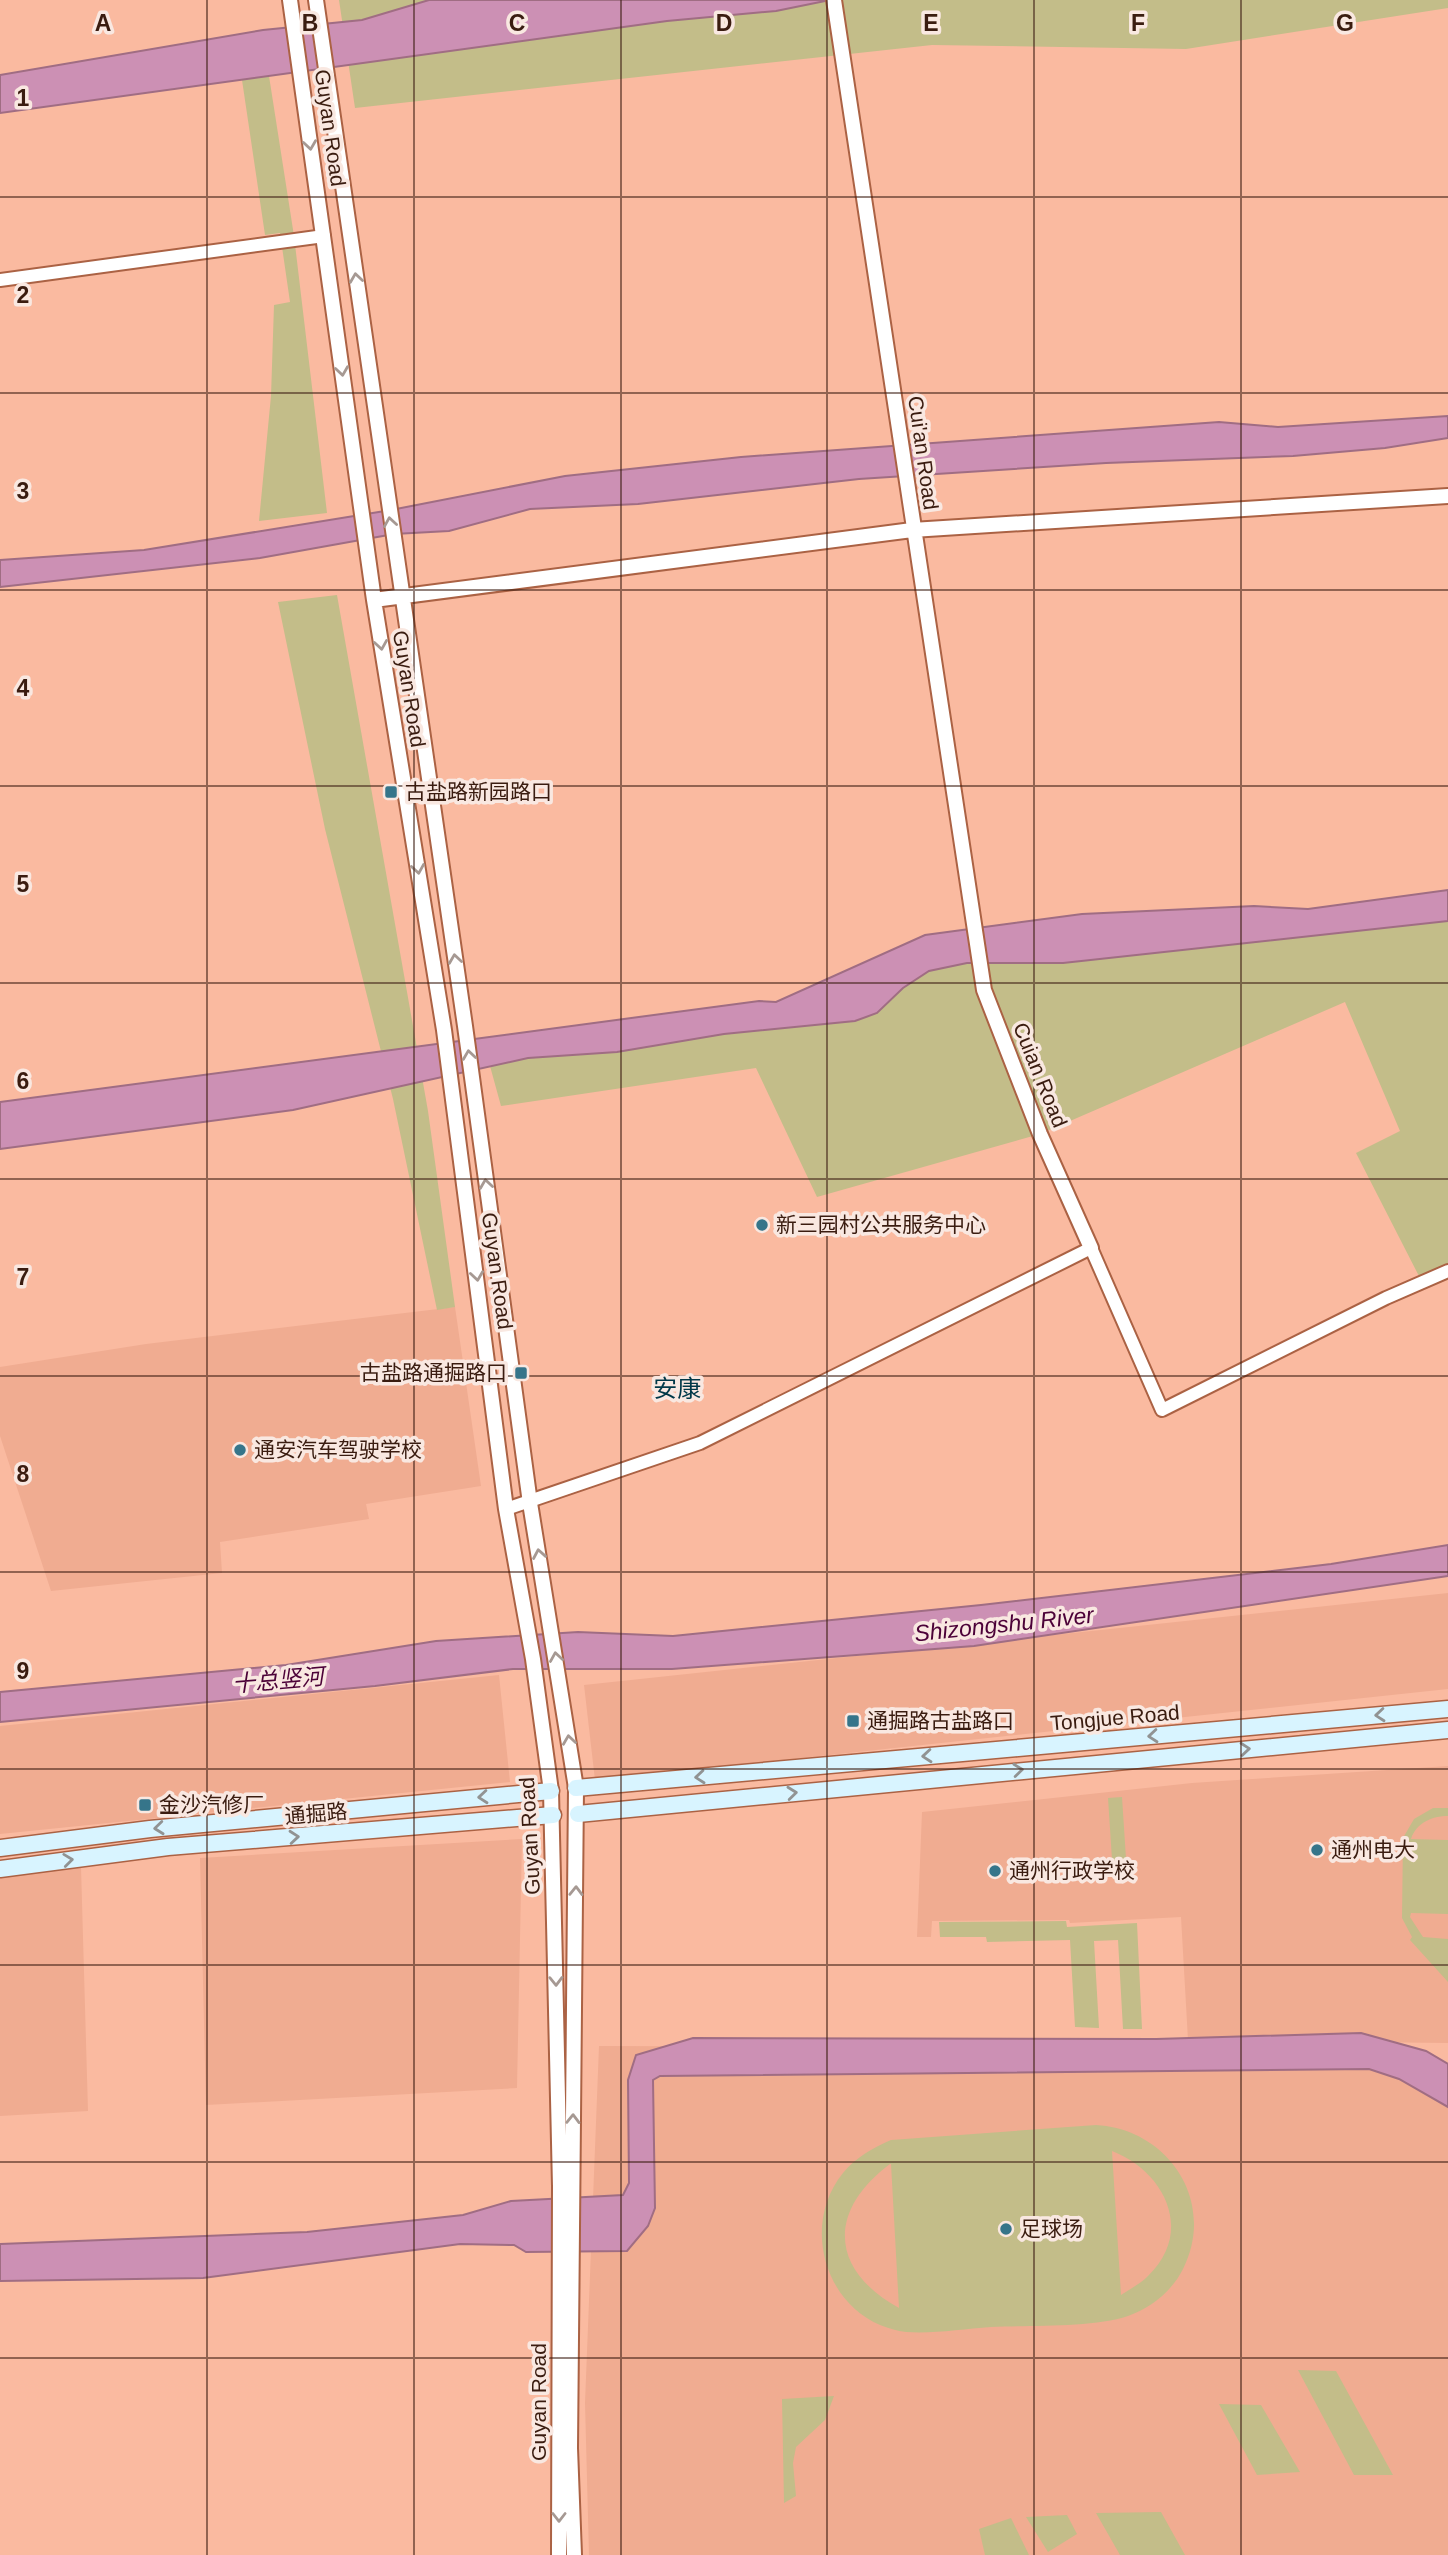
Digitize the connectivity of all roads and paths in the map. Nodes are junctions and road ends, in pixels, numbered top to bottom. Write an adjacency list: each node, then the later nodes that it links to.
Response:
1 (316, 2): 8 (street, Guyan Road, one-way to 1)
2 (291, 4): 4 (street, Guyan Road, one-way to 4)
3 (834, 7): 7 (street, Cui'an Road)
4 (324, 236): 5 (street); 9 (street, Guyan Road, one-way to 9)
5 (0, 280)
6 (1448, 496): 7 (street)
7 (912, 530): 8 (street); 10 (street, Cui'an Road)
8 (402, 597): 9 (street); 13 (street, Guyan Road, one-way to 8)
9 (374, 600): 14 (street, Guyan Road, one-way to 14)
10 (971, 911): 11 (street, Cuian Road)
11 (1091, 1248): 12 (street); 13 (street)
12 (1448, 1270)
13 (530, 1503): 14 (street); 17 (street, Guyan Road, one-way to 13)
14 (506, 1509): 18 (street, Guyan Road)
15 (1448, 1709): 17 (main road, Tongjue Road, one-way to 17)
16 (1448, 1730): 19 (main road, Tongjue Road, one-way to 16)
17 (576, 1788): 18 (street); 19 (street, Guyan Road)
18 (551, 1791): 20 (street, Guyan Road); 21 (main road, 通掘路, one-way to 21)
19 (578, 1814): 20 (street); 23 (street, Guyan Road, one-way to 19)
20 (553, 1815): 22 (main road, 通掘路, one-way to 20); 23 (street, Guyan Road, one-way to 23)
21 (0, 1848)
22 (0, 1869)
23 (566, 2186): 24 (street, Guyan Road)
24 (565, 2253): 25 (street, Guyan Road, one-way to 25); 26 (street, Guyan Road)
25 (559, 2555)
26 (575, 2555)

